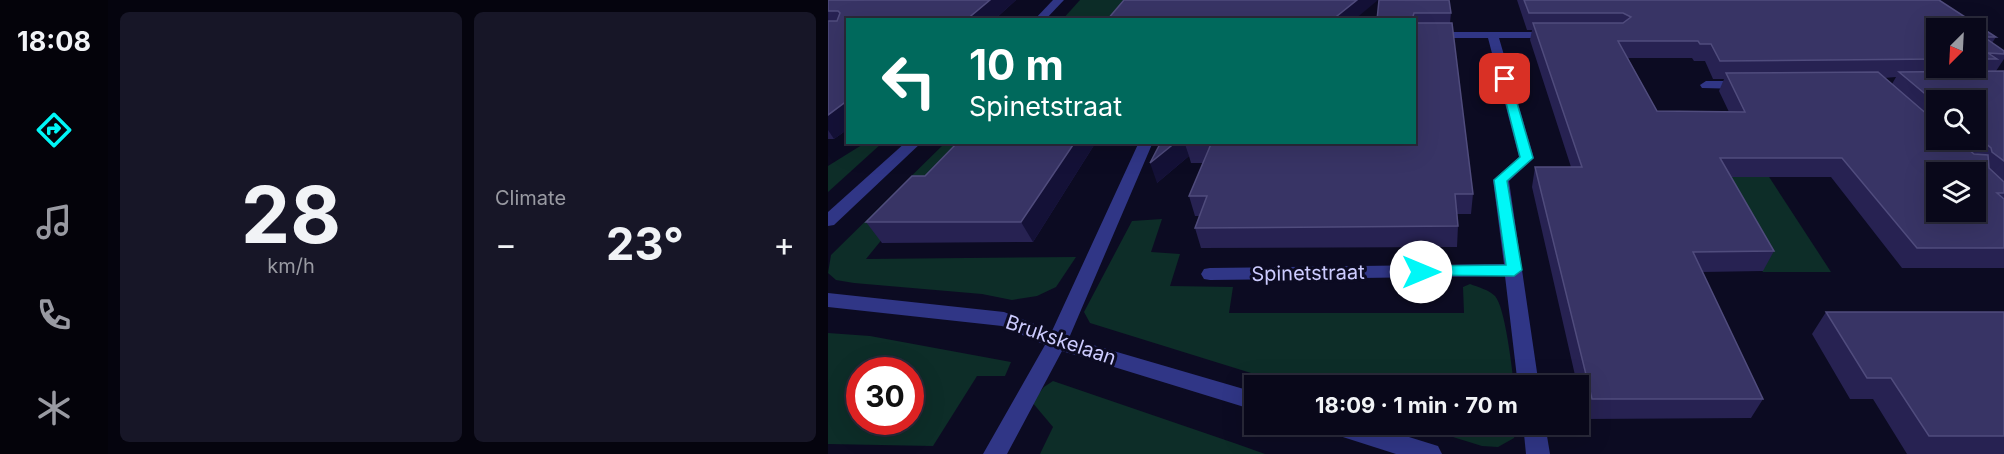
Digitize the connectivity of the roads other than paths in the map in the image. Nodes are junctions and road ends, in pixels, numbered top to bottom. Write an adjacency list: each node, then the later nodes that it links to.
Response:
1 (1059, 0): 2 (street)
2 (1041, 18)
3 (1416, 35): 4 (street)
4 (1493, 35): 5 (street); 11 (street)
5 (1562, 35)
6 (1753, 84): 7 (street)
7 (1706, 85)
8 (913, 144): 10 (street)
9 (1145, 144): 14 (street)
10 (828, 221)
11 (1514, 270): 12 (street, Spinetstraat); 15 (street)
12 (1210, 274)
13 (828, 300): 14 (street, Brukskelaan)
14 (1058, 342): 16 (street, Brukskelaan); 19 (street)
15 (1528, 375)
16 (1244, 398)
17 (1368, 435): 20 (street)
18 (1535, 435): 21 (street)
19 (995, 454)
20 (1430, 454)
21 (1538, 454)

